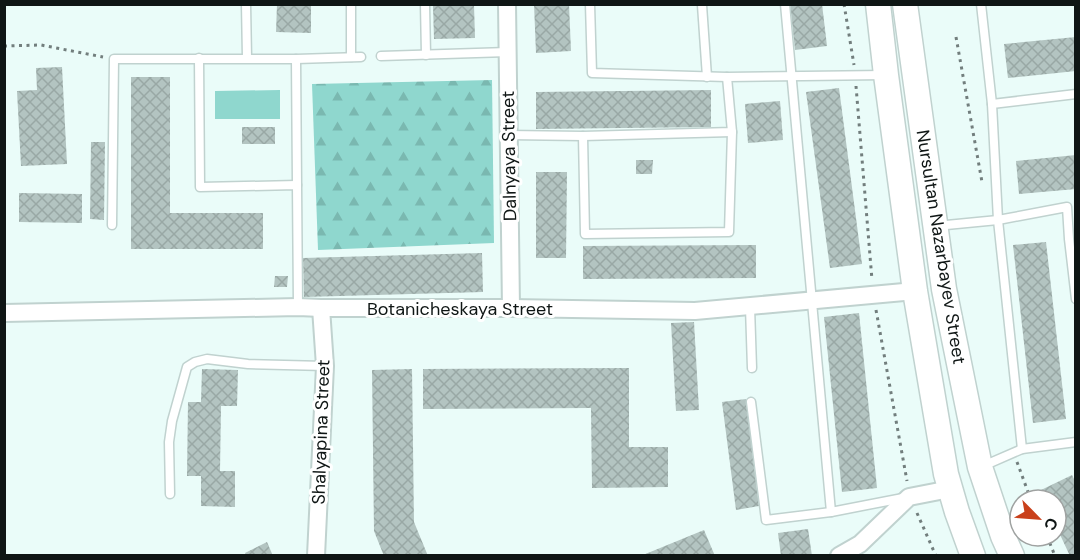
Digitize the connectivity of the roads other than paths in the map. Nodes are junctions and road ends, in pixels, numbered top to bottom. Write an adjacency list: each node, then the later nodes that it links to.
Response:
1 (246, 4): 17 (lane)
2 (351, 4): 14 (lane)
3 (425, 4): 12 (lane)
4 (507, 4): 11 (street, Dalnyaya Street)
5 (590, 4): 21 (lane)
6 (785, 4): 20 (lane)
7 (878, 4): 19 (main road, Nursultan Nazarbayev Street)
8 (905, 4): 32 (main road, Nursultan Nazarbayev Street)
9 (981, 4): 24 (lane)
10 (702, 5): 21 (lane)
11 (508, 52): 12 (lane); 26 (street, Dalnyaya Street)
12 (426, 55): 13 (lane)
13 (381, 56)
14 (351, 57): 15 (lane); 18 (lane)
15 (361, 57)
16 (199, 58): 17 (lane); 28 (lane); 31 (lane)
17 (247, 58): 18 (lane)
18 (296, 59): 28 (lane)
19 (886, 75): 20 (lane); 33 (main road, Nursultan Nazarbayev Street)
20 (792, 76): 22 (lane); 35 (lane)
21 (707, 77): 22 (lane)
22 (728, 77): 25 (lane)
23 (1076, 94): 24 (lane)
24 (992, 104): 30 (lane)
25 (732, 132): 27 (lane); 27 (lane)
26 (508, 135): 27 (lane); 39 (street, Dalnyaya Street)
27 (583, 136)
28 (297, 184): 36 (lane)
29 (1071, 207): 30 (lane); 34 (lane)
30 (998, 220): 32 (lane); 45 (lane)
31 (112, 225)
32 (935, 226): 46 (main road, Nursultan Nazarbayev Street)
33 (915, 291): 35 (street, Botanicheskaya Street); 47 (main road, Nursultan Nazarbayev Street)
34 (1076, 299)
35 (812, 302): 37 (street, Botanicheskaya Street); 50 (lane)
36 (298, 307): 38 (street, Botanicheskaya Street); 40 (street, Botanicheskaya Street)
37 (750, 307): 39 (street, Botanicheskaya Street); 42 (lane)
38 (321, 308): 39 (street, Botanicheskaya Street); 41 (street, Shalyapina Street)
39 (511, 308)
40 (4, 313)
41 (325, 366): 48 (lane); 51 (street, Shalyapina Street)
42 (752, 368)
43 (751, 402): 50 (lane)
44 (1076, 442): 45 (lane)
45 (1022, 449): 46 (lane)
46 (980, 467): 54 (main road, Nursultan Nazarbayev Street)
47 (950, 489): 49 (street); 53 (main road, Nursultan Nazarbayev Street)
48 (170, 494)
49 (909, 497): 50 (lane); 52 (street)
50 (831, 512)
51 (316, 555)
52 (839, 555)
53 (973, 555)
54 (1012, 555)

